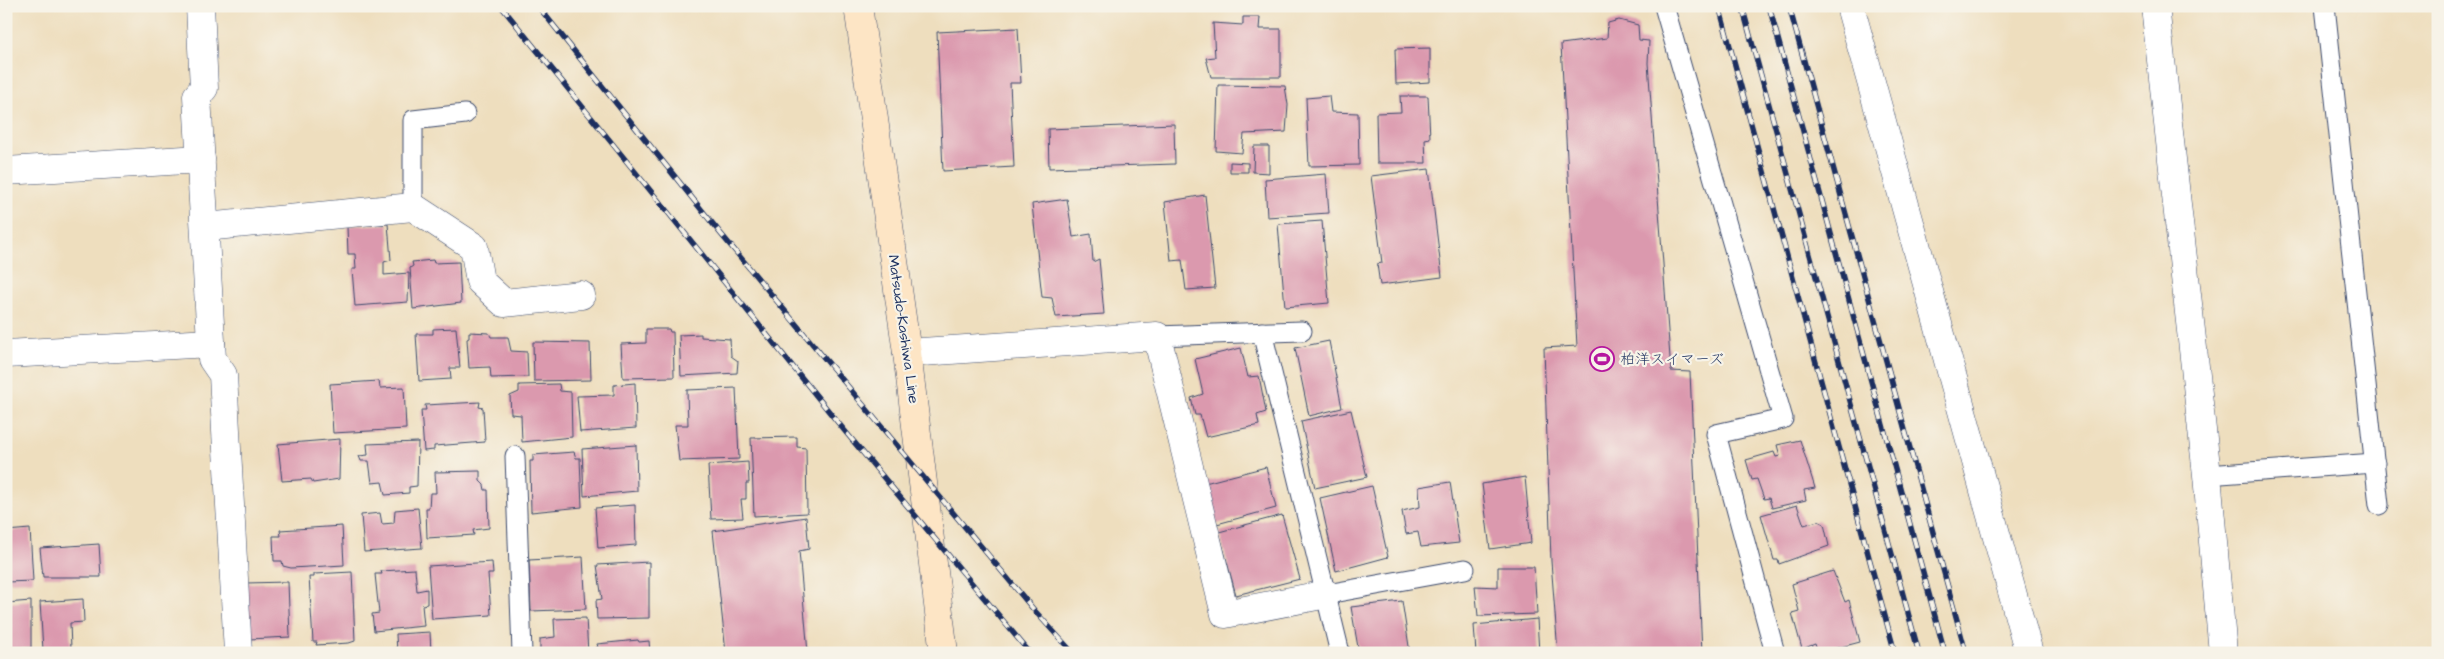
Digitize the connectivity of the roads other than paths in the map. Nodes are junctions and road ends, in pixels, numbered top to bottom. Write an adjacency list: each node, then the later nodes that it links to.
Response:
1 (200, 6): 8 (street)
2 (858, 6): 17 (main road, Matsudo-Kashiwa Line)
3 (1664, 6): 29 (lane)
4 (1850, 6): 30 (street)
5 (2155, 6): 21 (street)
6 (2325, 6): 20 (lane)
7 (465, 114): 10 (lane)
8 (201, 159): 9 (street); 11 (street)
9 (6, 171)
10 (413, 207): 11 (street); 12 (street)
11 (204, 226): 16 (street)
12 (581, 295)
13 (1262, 332): 14 (lane); 15 (lane); 24 (lane)
14 (1302, 332)
15 (1158, 336): 17 (street); 24 (street)
16 (211, 343): 18 (street); 25 (street)
17 (907, 353): 27 (main road, Matsudo-Kashiwa Line)
18 (6, 354)
19 (515, 456): 26 (lane)
20 (2375, 463): 21 (lane); 22 (lane)
21 (2207, 475): 31 (street)
22 (2380, 505)
23 (1465, 569): 24 (lane)
24 (1327, 594): 28 (lane)
25 (238, 653)
26 (522, 653)
27 (944, 653)
28 (1340, 653)
29 (1775, 653)
30 (2029, 653)
31 (2223, 653)

